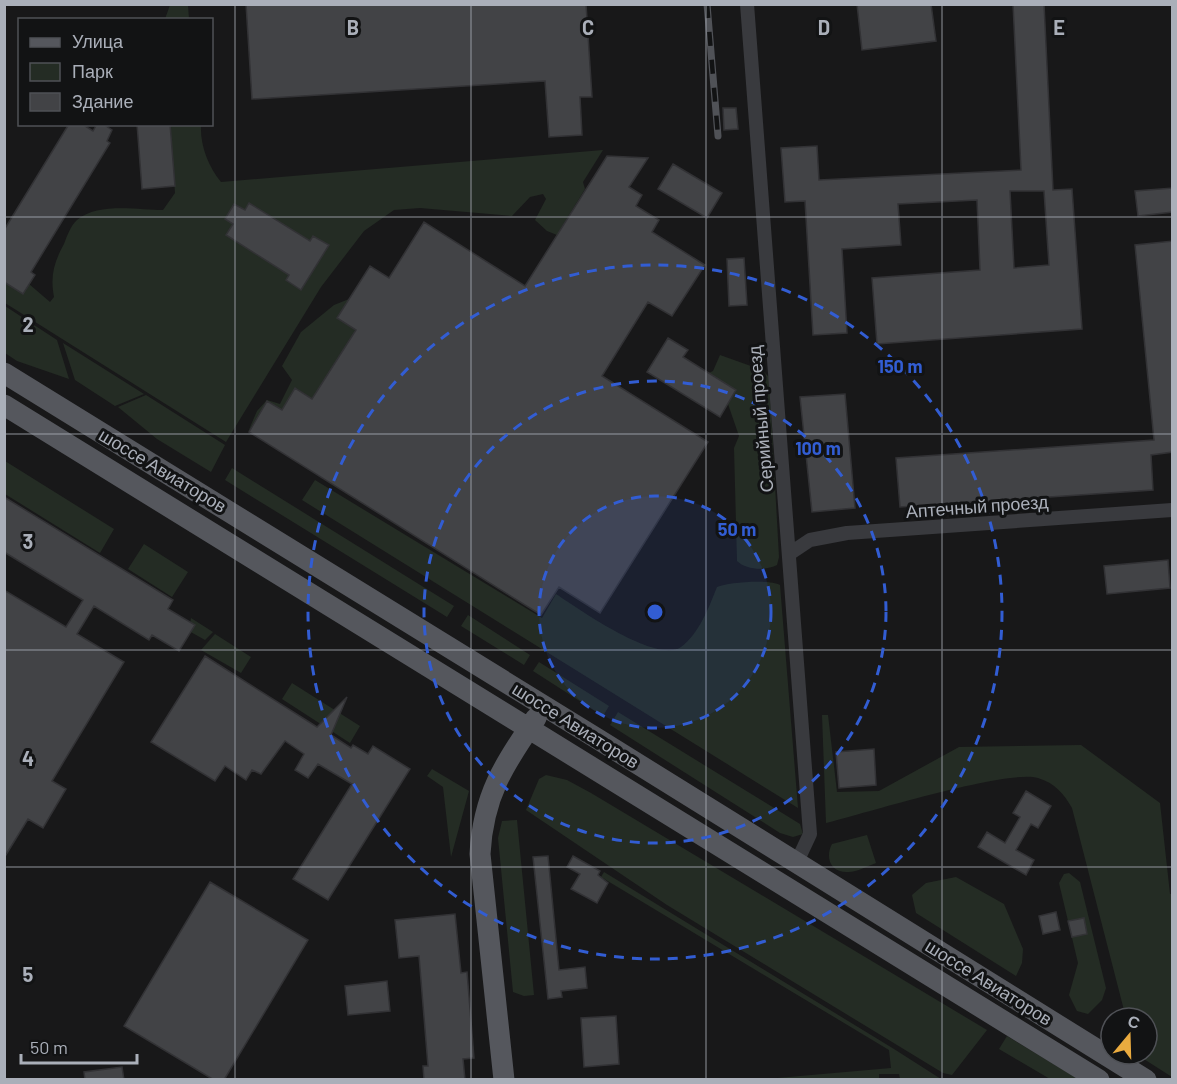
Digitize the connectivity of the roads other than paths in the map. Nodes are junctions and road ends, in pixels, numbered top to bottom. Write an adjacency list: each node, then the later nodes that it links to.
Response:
1 (747, 4): 5 (street, Серийный проезд)
2 (4, 374): 6 (main road, шоссе Авиаторов)
3 (4, 405): 7 (main road, шоссе Авиаторов)
4 (1173, 510): 5 (street, Аптечный проезд)
5 (789, 554): 8 (street, Серийный проезд)
6 (545, 705): 7 (main road); 8 (main road, шоссе Авиаторов)
7 (529, 728): 9 (main road); 10 (main road, шоссе Авиаторов)
8 (796, 864): 11 (main road, шоссе Авиаторов)
9 (504, 1080)
10 (1099, 1080)
11 (1146, 1080)

